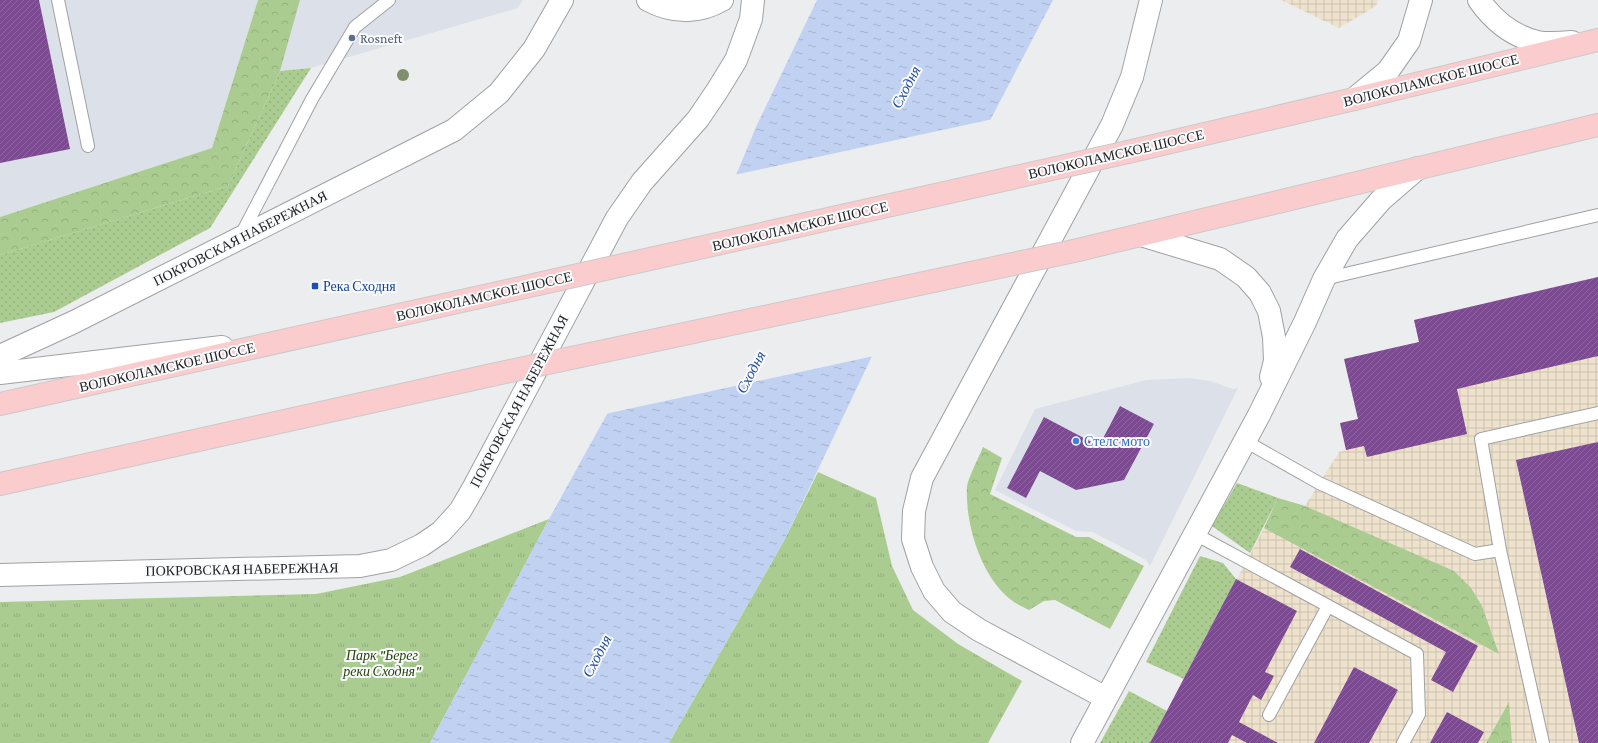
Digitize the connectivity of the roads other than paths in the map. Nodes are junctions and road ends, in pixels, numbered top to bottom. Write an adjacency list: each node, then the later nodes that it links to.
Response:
1 (58, 0): 13 (lane)
2 (389, 0): 17 (lane)
3 (562, 0): 17 (street, ПОКРОВСКАЯ НАБЕРЕЖНАЯ)
4 (648, 0): 5 (street)
5 (722, 0)
6 (754, 0): 29 (street, ПОКРОВСКАЯ НАБЕРЕЖНАЯ)
7 (1151, 0): 31 (street)
8 (1421, 0): 11 (street)
9 (1479, 0): 10 (street)
10 (1595, 41): 11 (main road, ВОЛОКОЛАМСКОЕ ШОССЕ)
11 (1354, 99): 19 (main road, ВОЛОКОЛАМСКОЕ ШОССЕ, bridge)
12 (1598, 125): 14 (main road)
13 (88, 146)
14 (1418, 168): 16 (main road); 18 (street)
15 (1598, 215): 18 (lane)
16 (1141, 235): 23 (street); 26 (main road, bridge)
17 (238, 239): 20 (street, ПОКРОВСКАЯ НАБЕРЕЖНАЯ)
18 (1324, 279): 23 (street)
19 (277, 343): 21 (street); 22 (main road, ВОЛОКОЛАМСКОЕ ШОССЕ)
20 (0, 356)
21 (0, 373)
22 (0, 404)
23 (1264, 406): 25 (street)
24 (1598, 413): 28 (lane)
25 (1245, 441): 27 (street); 28 (lane)
26 (0, 484)
27 (1195, 534): 30 (lane); 31 (street)
28 (1500, 550): 35 (lane)
29 (0, 575)
30 (1328, 606): 32 (lane); 34 (lane)
31 (1106, 698): 33 (street)
32 (1269, 715)
33 (1082, 743)
34 (1403, 743)
35 (1543, 743)

